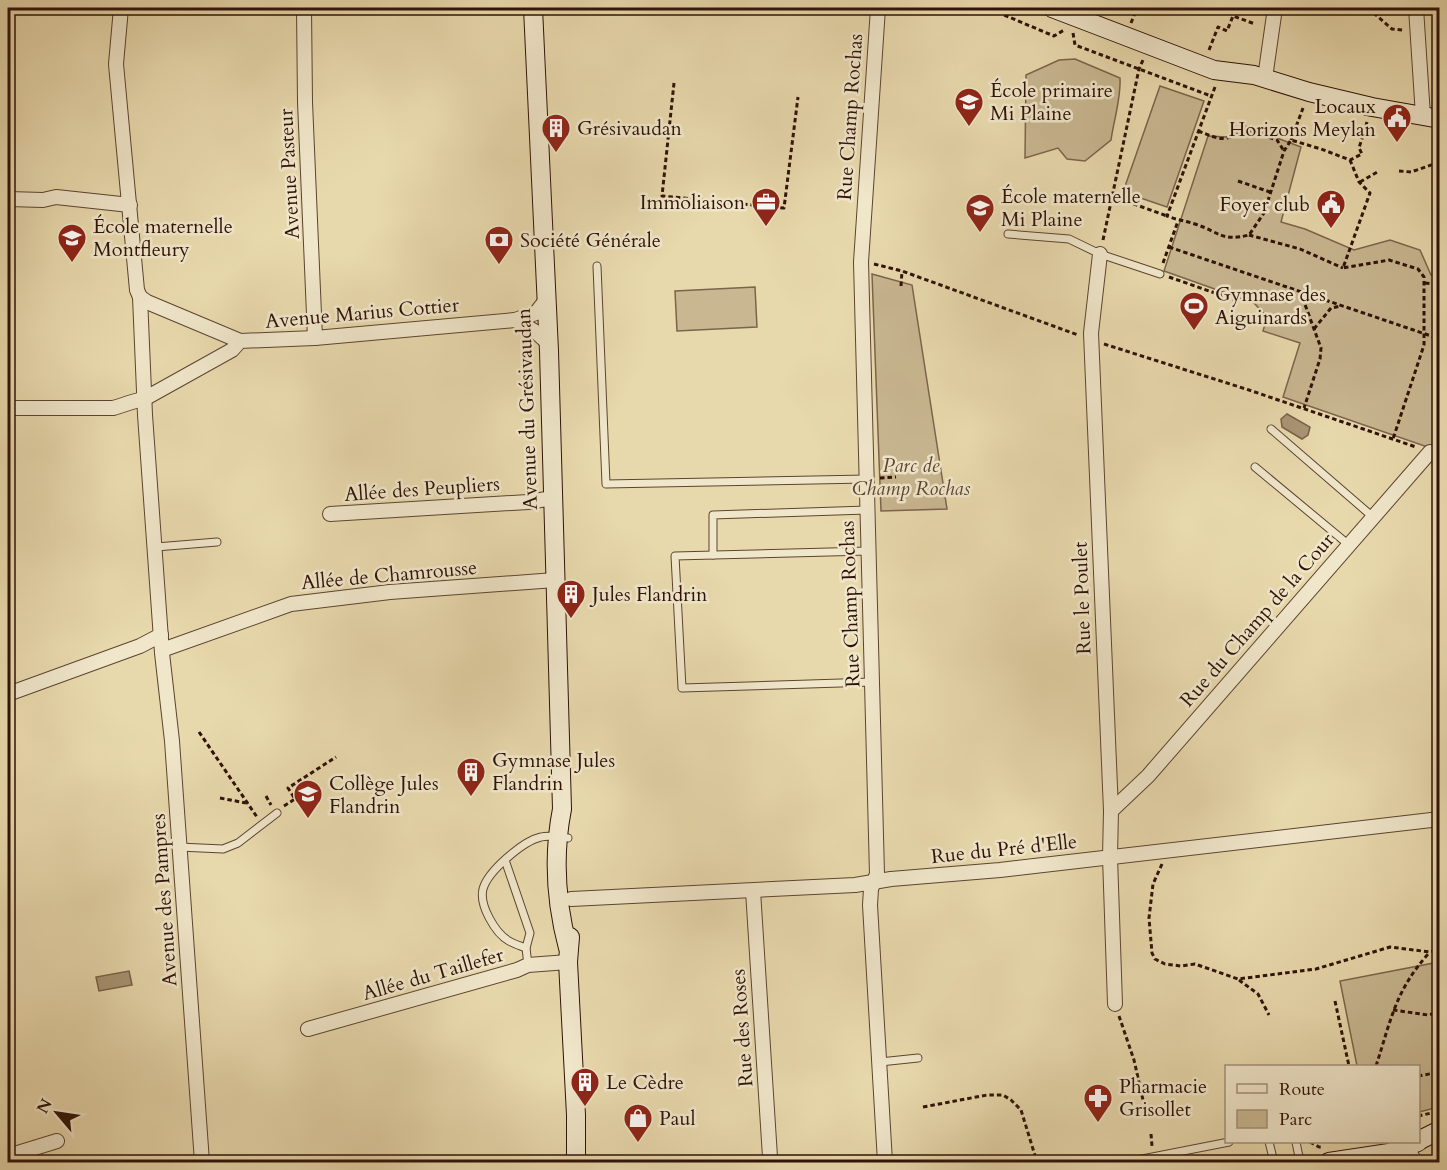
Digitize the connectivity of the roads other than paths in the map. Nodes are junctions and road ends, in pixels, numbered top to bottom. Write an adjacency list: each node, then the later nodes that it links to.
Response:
1 (122, 8): 11 (street, Avenue des Pampres)
2 (303, 8): 20 (street, Avenue Pasteur)
3 (533, 8): 17 (street, Avenue du Grésivaudan)
4 (878, 8): 29 (street, Rue Champ Rochas)
5 (1052, 8): 8 (street)
6 (1275, 8): 8 (street)
7 (1416, 8): 9 (street)
8 (1264, 78): 9 (street)
9 (1431, 117)
10 (8, 198): 11 (street)
11 (130, 205): 16 (street, Avenue des Pampres)
12 (1008, 234): 13 (lane)
13 (1100, 254): 15 (lane); 44 (street, Rue le Poulet)
14 (597, 266): 29 (lane)
15 (1160, 274)
16 (143, 300): 19 (street); 24 (street, Avenue des Pampres)
17 (546, 300): 18 (street, Avenue Marius Cottier); 22 (street, Avenue du Grésivaudan)
18 (515, 320): 20 (street, Avenue Marius Cottier); 22 (street)
19 (218, 330): 21 (street); 23 (street)
20 (315, 338): 21 (street, Avenue Marius Cottier)
21 (240, 341): 23 (street, Avenue Marius Cottier)
22 (548, 343): 30 (street, Avenue du Grésivaudan)
23 (219, 357): 24 (street, Avenue Marius Cottier)
24 (144, 399): 25 (street, Avenue Marius Cottier); 36 (street, Avenue des Pampres)
25 (8, 408)
26 (1271, 429): 33 (lane)
27 (1430, 452): 33 (street, Rue du Champ de la Cour)
28 (1255, 467): 35 (lane)
29 (866, 479): 31 (street, Rue Champ Rochas)
30 (553, 498): 32 (street, Allée des Peupliers); 39 (street, Avenue du Grésivaudan)
31 (867, 510): 37 (street, Rue Champ Rochas); 38 (lane)
32 (330, 514)
33 (1373, 517): 35 (street, Rue du Champ de la Cour)
34 (217, 542): 36 (lane)
35 (1349, 545): 44 (street, Rue du Champ de la Cour)
36 (156, 547): 40 (street, Avenue des Pampres)
37 (868, 551): 38 (lane); 42 (street, Rue Champ Rochas)
38 (713, 555): 42 (lane)
39 (555, 580): 41 (street, Allée de Chamrousse); 47 (street, Avenue du Grésivaudan)
40 (161, 635): 41 (street, Avenue des Pampres); 43 (street)
41 (162, 650): 48 (street, Avenue des Pampres)
42 (872, 682): 51 (street, Rue Champ Rochas)
43 (8, 694)
44 (1111, 811): 49 (street, Rue le Poulet)
45 (277, 813): 48 (lane)
46 (1440, 819): 49 (street, Rue du Pré d'Elle)
47 (563, 837): 50 (lane); 53 (street, Avenue du Grésivaudan); 55 (street, Avenue du Grésivaudan)
48 (179, 847): 69 (street, Avenue des Pampres)
49 (1110, 857): 51 (street, Rue du Pré d'Elle); 57 (street, Rue le Poulet)
50 (505, 860): 54 (lane); 54 (lane)
51 (873, 881): 52 (street, Rue du Pré d'Elle); 60 (street, Rue Champ Rochas)
52 (753, 891): 53 (street, Rue du Pré d'Elle); 71 (street, Rue des Roses)
53 (571, 899): 55 (street, Avenue du Grésivaudan)
54 (526, 948): 56 (lane)
55 (568, 955): 56 (street, Allée du Taillefer); 70 (street, Avenue du Grésivaudan)
56 (528, 965): 58 (street, Allée du Taillefer)
57 (1115, 1004)
58 (308, 1029)
59 (918, 1058): 60 (lane)
60 (880, 1062): 72 (street, Rue Champ Rochas)
61 (1440, 1130): 62 (street)
62 (1420, 1140)
63 (57, 1142): 68 (street)
64 (1225, 1143): 73 (lane)
65 (1269, 1143): 74 (lane)
66 (1296, 1143): 75 (lane)
67 (1415, 1143): 76 (street); 77 (lane)
68 (8, 1156)
69 (202, 1162)
70 (576, 1162)
71 (768, 1162)
72 (885, 1162)
73 (1127, 1162)
74 (1274, 1162)
75 (1300, 1162)
76 (1333, 1162)
77 (1420, 1162)

